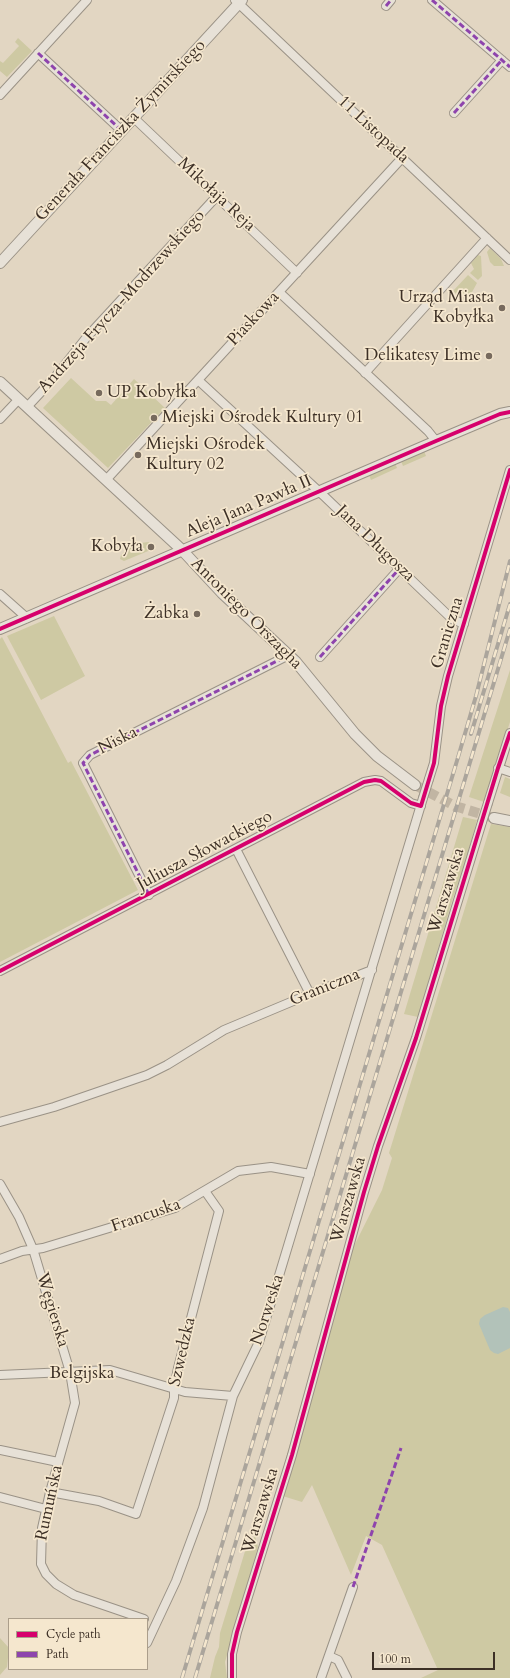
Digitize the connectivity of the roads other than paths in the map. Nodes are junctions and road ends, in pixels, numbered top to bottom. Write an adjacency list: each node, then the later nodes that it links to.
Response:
1 (87, 0): 4 (street)
2 (432, 0): 5 (street)
3 (239, 1): 9 (street, Generała Franciszka Żymirskiego); 11 (street, 11 Listopada)
4 (38, 53): 7 (street); 10 (street)
5 (502, 60): 6 (street); 8 (street)
6 (510, 67)
7 (0, 95)
8 (454, 113)
9 (134, 118): 10 (street, Generała Franciszka Żymirskiego); 12 (street, Mikołaja Reja)
10 (122, 131): 15 (street, Generała Franciszka Żymirskiego)
11 (402, 158): 13 (street, 11 Listopada); 16 (street, Piaskowa)
12 (217, 196): 16 (street, Mikołaja Reja); 22 (street, Andrzeja Frycza-Modrzewskiego)
13 (487, 238): 14 (street, 11 Listopada); 18 (street)
14 (508, 256)
15 (0, 263)
16 (298, 272): 17 (street, Piaskowa)
17 (279, 292): 18 (street); 19 (street, Piaskowa)
18 (365, 373): 25 (street)
19 (198, 380): 27 (street, Piaskowa); 28 (street, Jana Długosza)
20 (0, 382): 21 (street, Antoniego Orszagha)
21 (19, 399): 22 (street, Antoniego Orszagha); 24 (street, Andrzeja Frycza-Modrzewskiego)
22 (27, 407): 27 (street, Antoniego Orszagha)
23 (510, 412): 25 (street, Aleja Jana Pawła II)
24 (0, 419)
25 (436, 441): 28 (street, Aleja Jana Pawła II)
26 (510, 470): 33 (street, Graniczna)
27 (106, 480): 29 (street, Antoniego Orszagha)
28 (319, 492): 29 (street, Aleja Jana Pawła II); 30 (street, Jana Długosza)
29 (182, 550): 32 (street, Aleja Jana Pawła II); 35 (street, Antoniego Orszagha)
30 (400, 568): 33 (street, Jana Długosza); 36 (street)
31 (0, 594): 32 (street)
32 (27, 618): 34 (street, Aleja Jana Pawła II)
33 (464, 624): 41 (street, Graniczna, bridge)
34 (0, 629)
35 (289, 655): 40 (street, Antoniego Orszagha); 45 (street, Niska)
36 (320, 657)
37 (510, 733): 38 (street, Warszawska)
38 (498, 768): 39 (street); 70 (street, Warszawska, bridge)
39 (510, 772)
40 (415, 785)
41 (422, 802): 44 (street, Juliusza Słowackiego); 46 (street, Graniczna)
42 (494, 818): 43 (street)
43 (510, 821)
44 (236, 849): 45 (street, Juliusza Słowackiego); 48 (street)
45 (149, 895): 47 (street, Juliusza Słowackiego)
46 (372, 970): 48 (street, Graniczna); 50 (street, Norweska)
47 (0, 971)
48 (310, 994): 49 (street, Graniczna)
49 (0, 1122)
50 (310, 1174): 52 (street, Francuska); 58 (street, Norweska)
51 (0, 1184): 53 (street, Węgierska)
52 (205, 1191): 53 (street, Francuska); 57 (street, Szwedzka)
53 (34, 1249): 54 (street, Francuska); 55 (street, Węgierska)
54 (0, 1259)
55 (70, 1372): 56 (street, Belgijska); 57 (street, Belgijska); 60 (street, Rumuńska)
56 (0, 1375)
57 (174, 1388): 58 (street, Belgijska); 61 (street, Szwedzka)
58 (233, 1396): 67 (street, Norweska)
59 (0, 1450): 60 (street)
60 (58, 1462): 61 (street, Rumuńska)
61 (50, 1492): 63 (street, Rumuńska)
62 (0, 1497): 63 (street)
63 (46, 1509): 65 (street, Rumuńska)
64 (353, 1587): 69 (street)
65 (141, 1618)
66 (148, 1620): 67 (street)
67 (157, 1624): 68 (street, Norweska)
68 (148, 1641)
69 (329, 1656): 71 (street); 72 (street)
70 (232, 1678)
71 (321, 1678)
72 (347, 1678)

